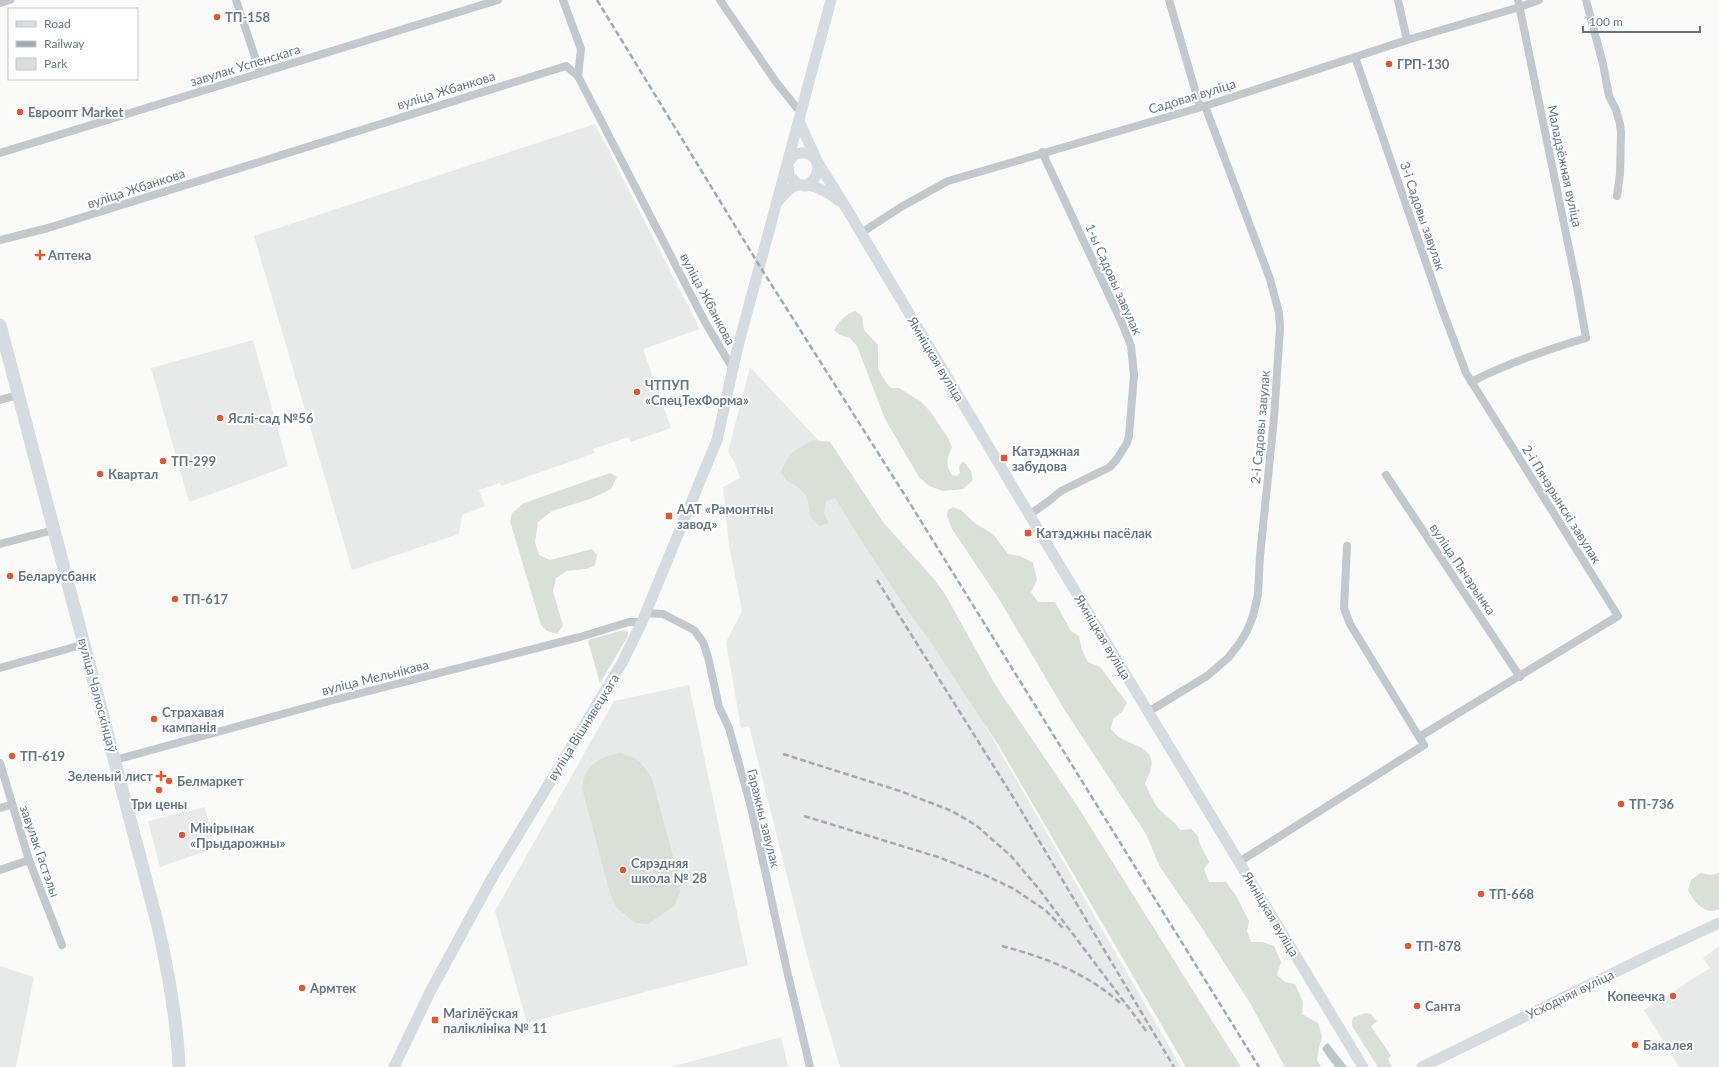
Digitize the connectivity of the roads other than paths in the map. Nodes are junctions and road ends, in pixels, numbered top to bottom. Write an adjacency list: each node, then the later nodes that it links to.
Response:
1 (10, 0): 11 (street)
2 (236, 0): 15 (street)
3 (498, 0): 15 (street, завулак Успенскага)
4 (563, 0): 16 (street)
5 (720, 0): 18 (street)
6 (831, 0): 18 (main road, вуліца Вішнявецкага)
7 (1169, 0): 17 (street, 2-і Садовы завулак)
8 (1398, 0): 13 (street)
9 (1539, 0): 12 (street, Садовая вуліца)
10 (1586, 0): 24 (street)
11 (0, 3)
12 (1519, 4): 13 (street, Садовая вуліца); 31 (street, Маладзёжная вуліца)
13 (1407, 40): 14 (street, Садовая вуліца)
14 (1355, 57): 17 (street, Садовая вуліца); 31 (street, 3-і Садовы завулак)
15 (260, 72): 20 (street, завулак Успенскага)
16 (578, 76): 28 (street, вуліца Жбанкова); 30 (street, вуліца Жбанкова)
17 (1202, 106): 19 (street, Садовая вуліца); 44 (street, 2-і Садовы завулак)
18 (800, 117): 21 (main road, Ямніцкая вуліца); 22 (main road, вуліца Вішнявецкага)
19 (1042, 152): 27 (street, Садовая вуліца); 36 (street, 1-ы Садовы завулак)
20 (0, 153)
21 (817, 161): 22 (main road); 23 (main road); 26 (main road, Ямніцкая вуліца)
22 (788, 163): 23 (main road); 25 (main road, вуліца Вішнявецкага)
23 (801, 185): 25 (main road); 26 (main road)
24 (1617, 196)
25 (778, 201): 30 (main road, вуліца Вішнявецкага)
26 (845, 206): 27 (main road, Ямніцкая вуліца)
27 (861, 233): 36 (main road, Ямніцкая вуліца)
28 (0, 240)
29 (0, 325): 32 (main road, вуліца Чалюскінцаў)
30 (733, 370): 40 (main road, вуліца Вішнявецкага)
31 (1471, 382): 34 (street, 3-і Садовы завулак)
32 (18, 396): 33 (street); 37 (main road, вуліца Чалюскінцаў)
33 (0, 400)
34 (1485, 406): 43 (street, 2-і Пячэрынскі завулак)
35 (1386, 475): 43 (street, вуліца Пячэрынка)
36 (1029, 515): 44 (main road, Ямніцкая вуліца)
37 (54, 530): 38 (street); 41 (main road, вуліца Чалюскінцаў)
38 (0, 544)
39 (1347, 546): 45 (street)
40 (644, 618): 46 (street, вуліца Мельнікава); 56 (main road, вуліца Вішнявецкага); 57 (street, Гаражны завулак)
41 (85, 644): 42 (street); 46 (main road, вуліца Чалюскінцаў)
42 (0, 668)
43 (1520, 677): 45 (street)
44 (1148, 712): 51 (main road, Ямніцкая вуліца)
45 (1419, 737): 51 (street)
46 (115, 760): 55 (main road, вуліца Чалюскінцаў)
47 (0, 763): 48 (street, завулак Гастэлы)
48 (11, 805): 49 (street); 50 (street, завулак Гастэлы)
49 (0, 808)
50 (29, 860): 52 (street); 54 (street, завулак Гастэлы)
51 (1239, 862): 58 (main road, Ямніцкая вуліца)
52 (0, 870)
53 (1719, 923): 59 (main road, Усходняя вуліца)
54 (62, 945)
55 (179, 1067)
56 (394, 1067)
57 (810, 1067)
58 (1363, 1067)
59 (1422, 1067)

